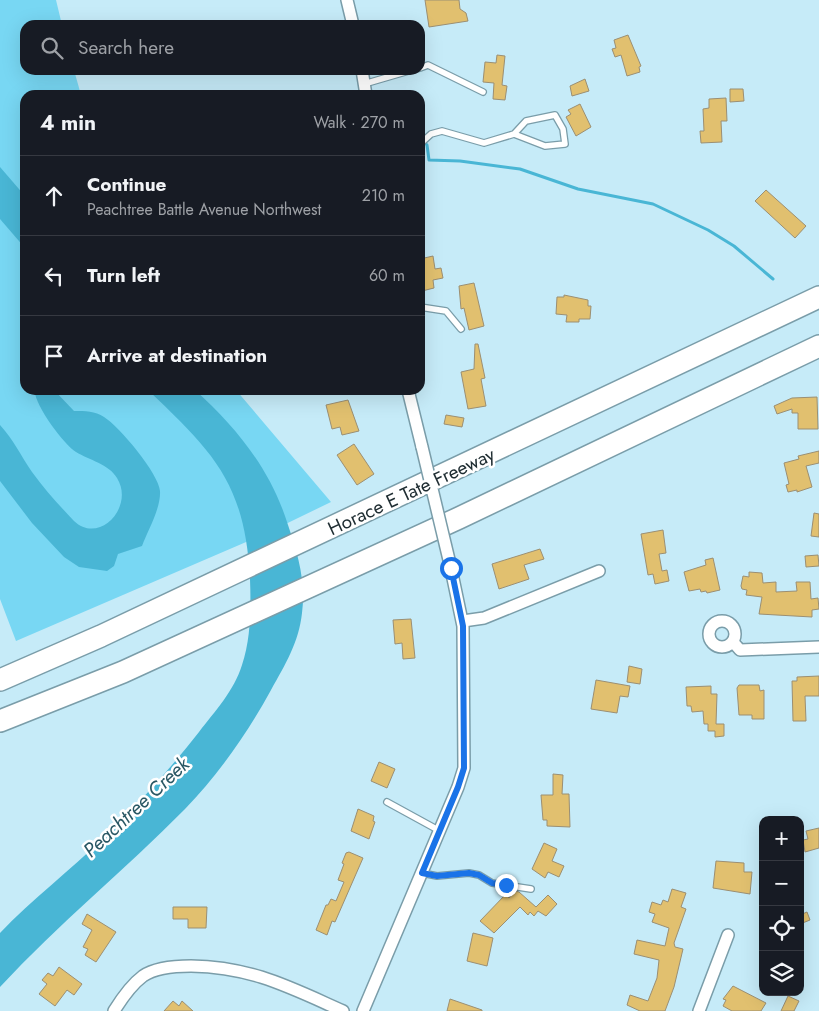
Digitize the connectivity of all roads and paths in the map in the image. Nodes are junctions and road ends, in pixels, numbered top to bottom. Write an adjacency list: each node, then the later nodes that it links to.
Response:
1 (347, 0): 2 (street)
2 (352, 20)
3 (425, 66): 7 (lane)
4 (363, 75): 6 (street)
5 (400, 75): 6 (lane)
6 (365, 89)
7 (483, 92)
8 (514, 134): 8 (lane); 9 (lane)
9 (425, 139)
10 (819, 298): 19 (highway, Horace E Tate Freeway)
11 (425, 308): 12 (lane)
12 (461, 329)
13 (819, 346): 20 (highway)
14 (409, 395): 16 (street, bridge)
15 (599, 571): 16 (street)
16 (463, 621): 22 (street)
17 (733, 642): 18 (street)
18 (819, 647)
19 (0, 680)
20 (0, 721)
21 (387, 802): 22 (lane)
22 (440, 830): 23 (street)
23 (422, 873): 24 (lane); 28 (street)
24 (532, 889)
25 (728, 935): 29 (street)
26 (114, 1011): 27 (street)
27 (343, 1011)
28 (363, 1011)
29 (699, 1011)

